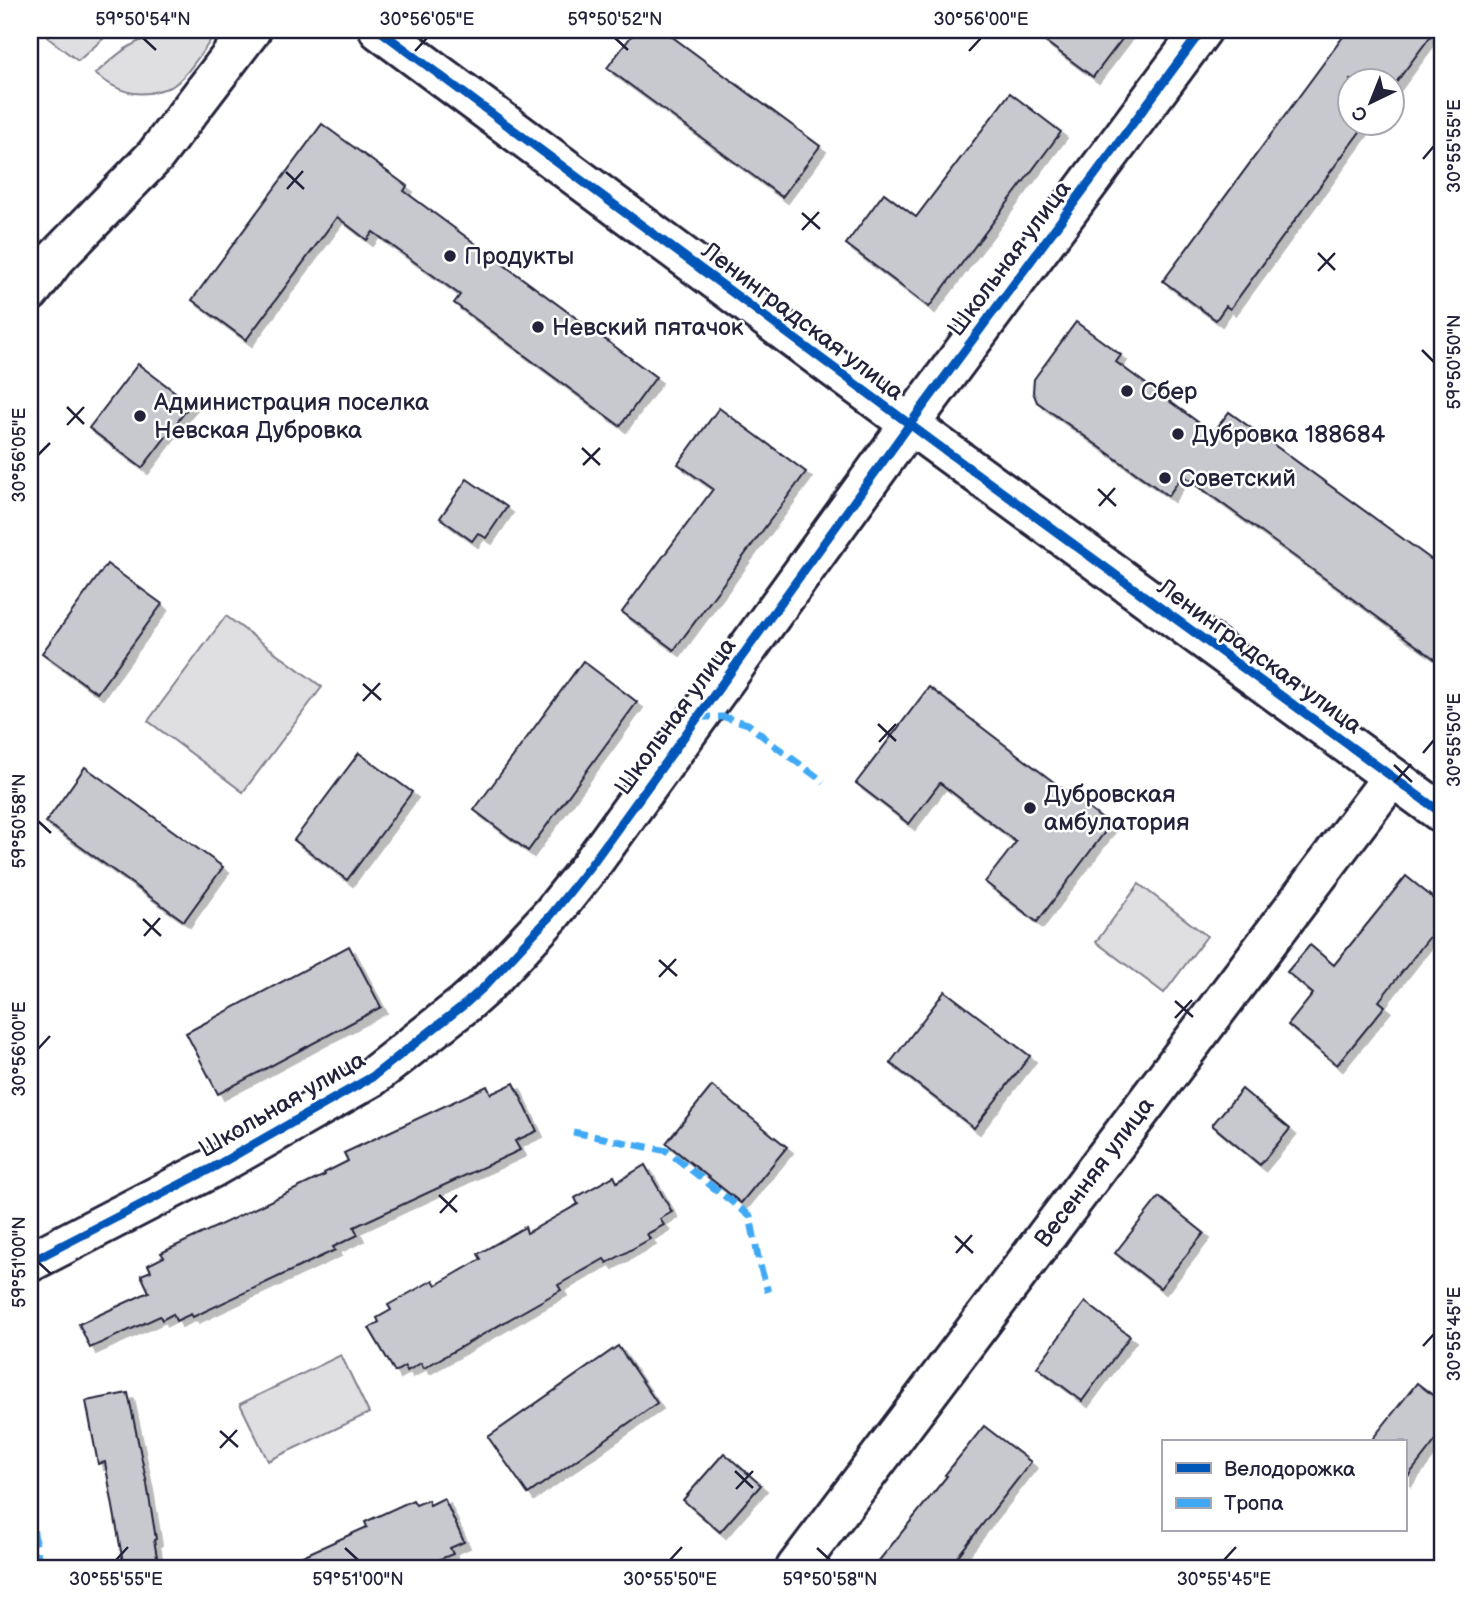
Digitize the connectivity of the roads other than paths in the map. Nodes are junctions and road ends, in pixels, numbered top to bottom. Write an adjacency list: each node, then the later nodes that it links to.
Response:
1 (251, 30): 4 (street)
2 (379, 30): 5 (street, Ленинградская улица)
3 (1202, 30): 5 (street, Школьная улица)
4 (30, 292)
5 (910, 424): 6 (street, Ленинградская улица); 8 (street, Школьная улица)
6 (1392, 777): 7 (street, Ленинградская улица); 9 (street, Весенняя улица)
7 (1443, 814)
8 (30, 1262)
9 (796, 1568)

